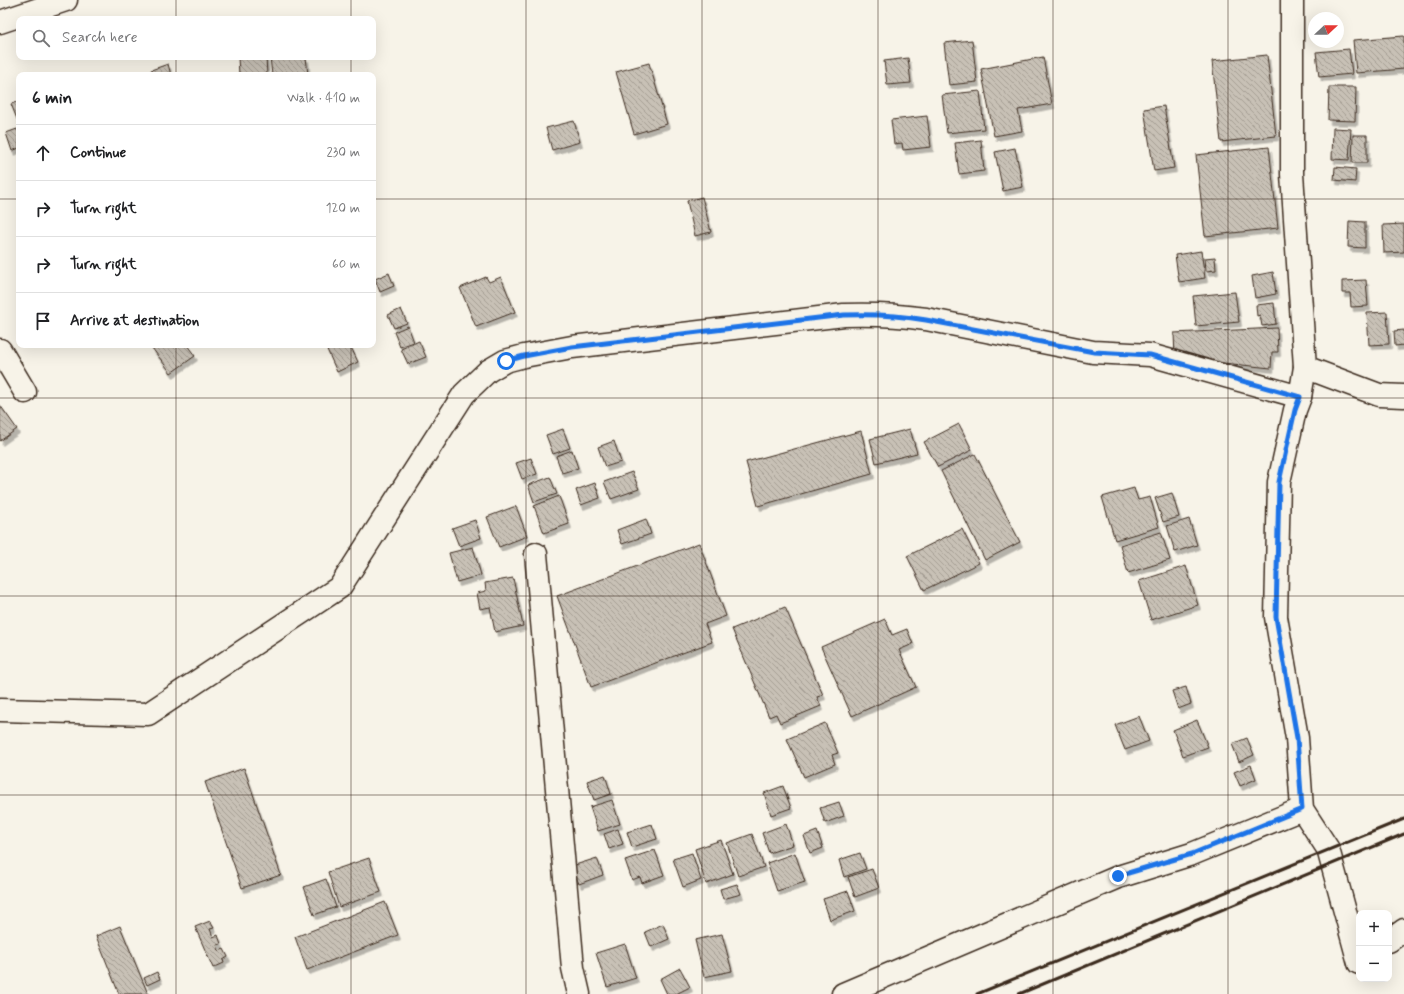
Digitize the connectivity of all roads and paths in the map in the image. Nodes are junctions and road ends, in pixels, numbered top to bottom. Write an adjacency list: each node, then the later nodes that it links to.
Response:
1 (66, 0): 3 (street)
2 (1292, 0): 7 (street)
3 (18, 16)
4 (16, 17): 5 (street)
5 (0, 22)
6 (0, 350): 8 (street)
7 (1305, 367): 9 (street); 10 (street)
8 (25, 392)
9 (1404, 396)
10 (1300, 397): 12 (street); 13 (street)
11 (536, 554): 17 (street)
12 (0, 710)
13 (1302, 809): 16 (street); 18 (street)
14 (1404, 930): 15 (street)
15 (1392, 940)
16 (1356, 952)
17 (579, 994)
18 (843, 994)

